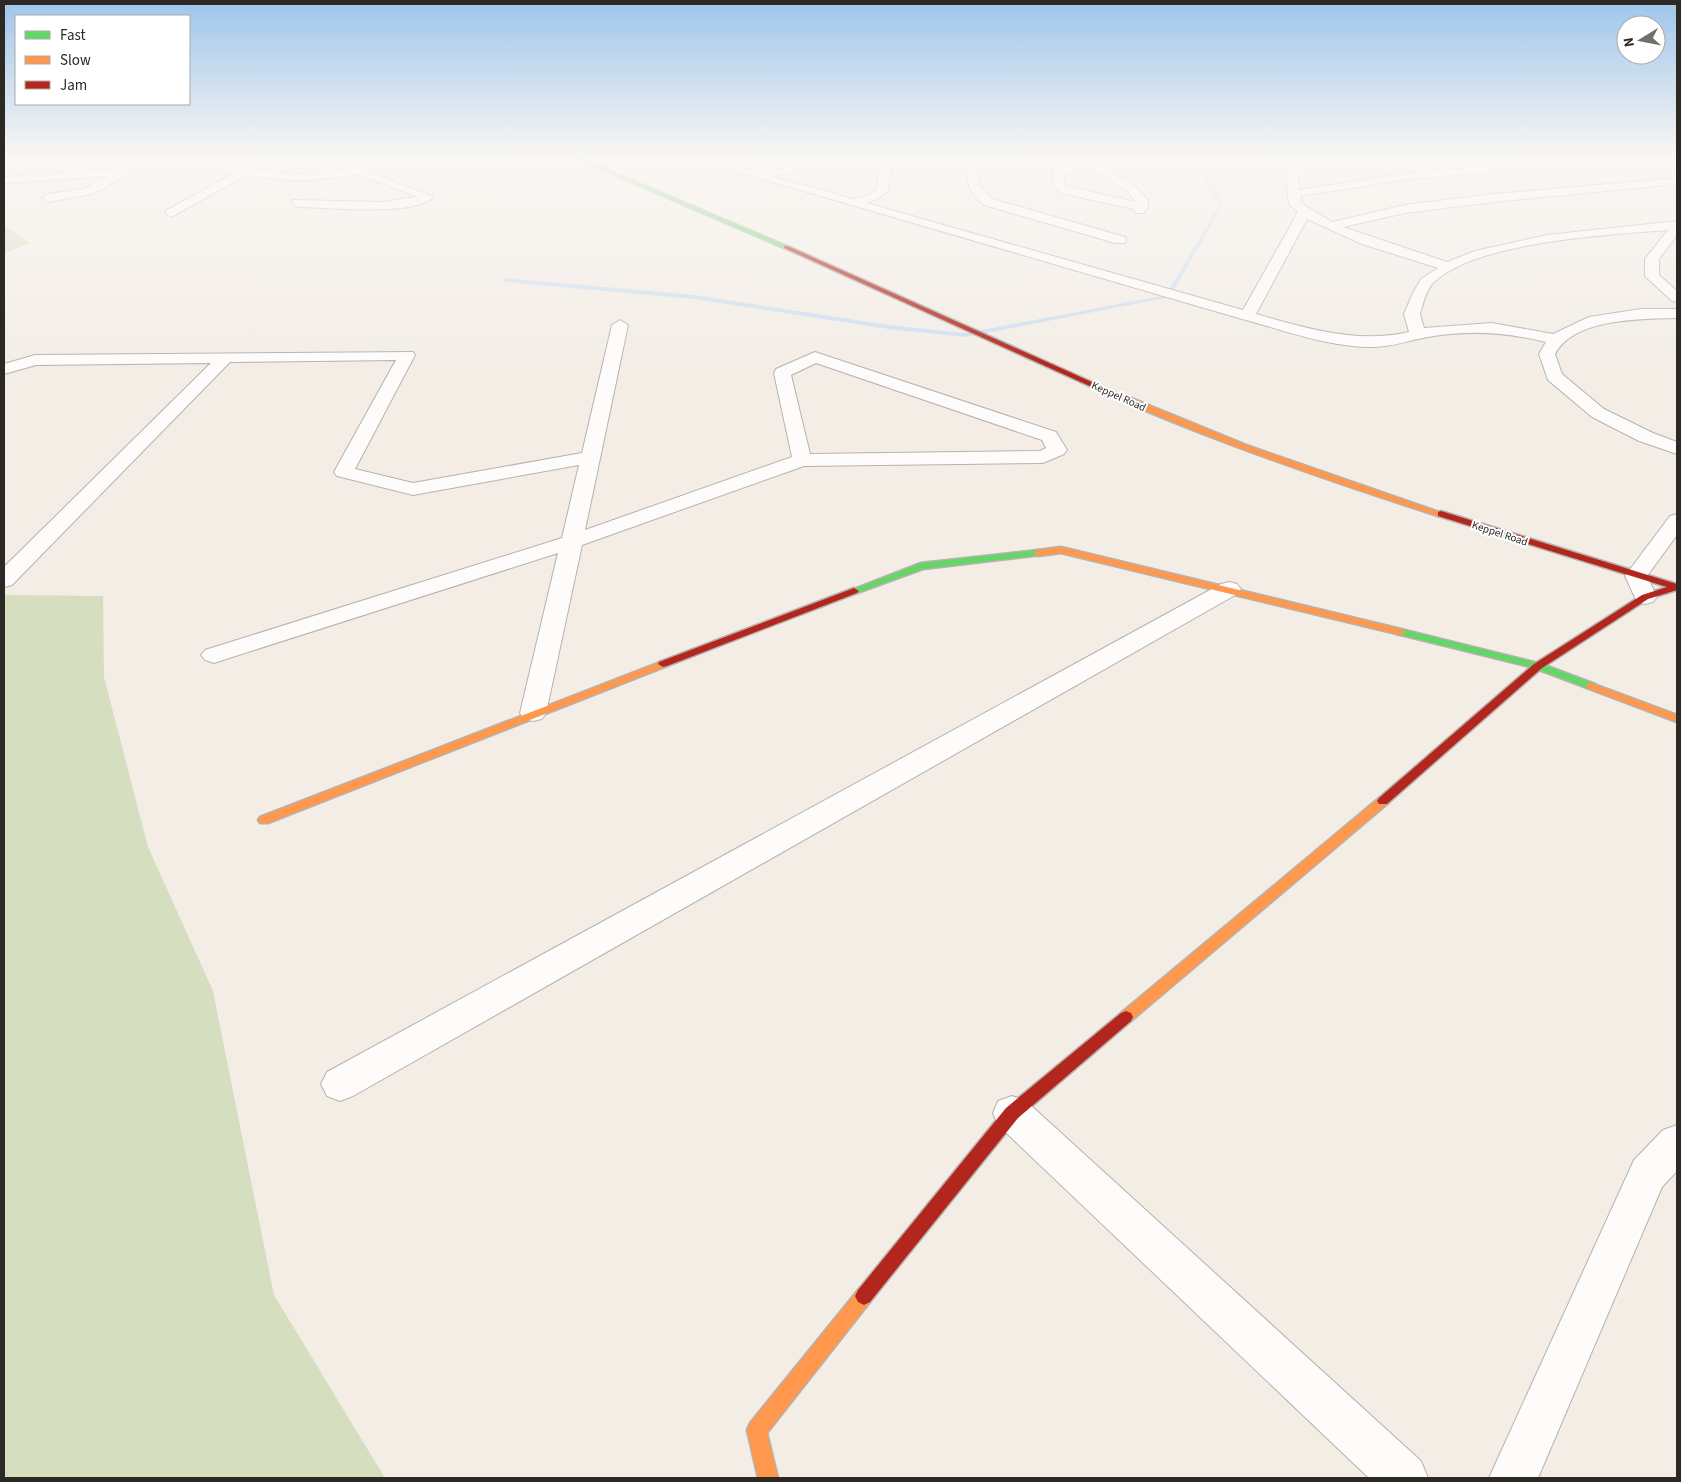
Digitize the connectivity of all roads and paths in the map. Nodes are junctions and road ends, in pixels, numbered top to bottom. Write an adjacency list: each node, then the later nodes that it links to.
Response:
1 (738, 228): 25 (street, Keppel Road)
2 (942, 228): 11 (street)
3 (1107, 228): 9 (street)
4 (1128, 228): 9 (street)
5 (1296, 228): 14 (street)
6 (1337, 228): 10 (street)
7 (1653, 228): 10 (street)
8 (1675, 228): 12 (street)
9 (1125, 232): 11 (street)
10 (1447, 266): 16 (street)
11 (1081, 268): 14 (street)
12 (1674, 292)
13 (1677, 313): 17 (street)
14 (1247, 316): 16 (street)
15 (620, 325): 21 (street)
16 (1418, 334): 17 (street)
17 (1555, 339): 20 (street)
18 (226, 356): 19 (street); 21 (street); 26 (street)
19 (4, 369)
20 (1677, 448)
21 (589, 457): 24 (street)
22 (802, 460): 22 (street); 24 (street)
23 (1677, 520): 25 (street)
24 (570, 542): 30 (street); 32 (street)
25 (1636, 576): 27 (street, Keppel Road); 29 (street)
26 (4, 580)
27 (1677, 587): 29 (street)
28 (1229, 589): 31 (street); 32 (street); 35 (street)
29 (1645, 597): 31 (street)
30 (214, 655)
31 (1538, 666): 33 (street); 36 (street)
32 (532, 713): 34 (street)
33 (1677, 719)
34 (264, 820)
35 (340, 1084)
36 (1012, 1114): 38 (street); 39 (street)
37 (1677, 1144): 40 (street)
38 (768, 1478)
39 (1404, 1478)
40 (1513, 1478)

